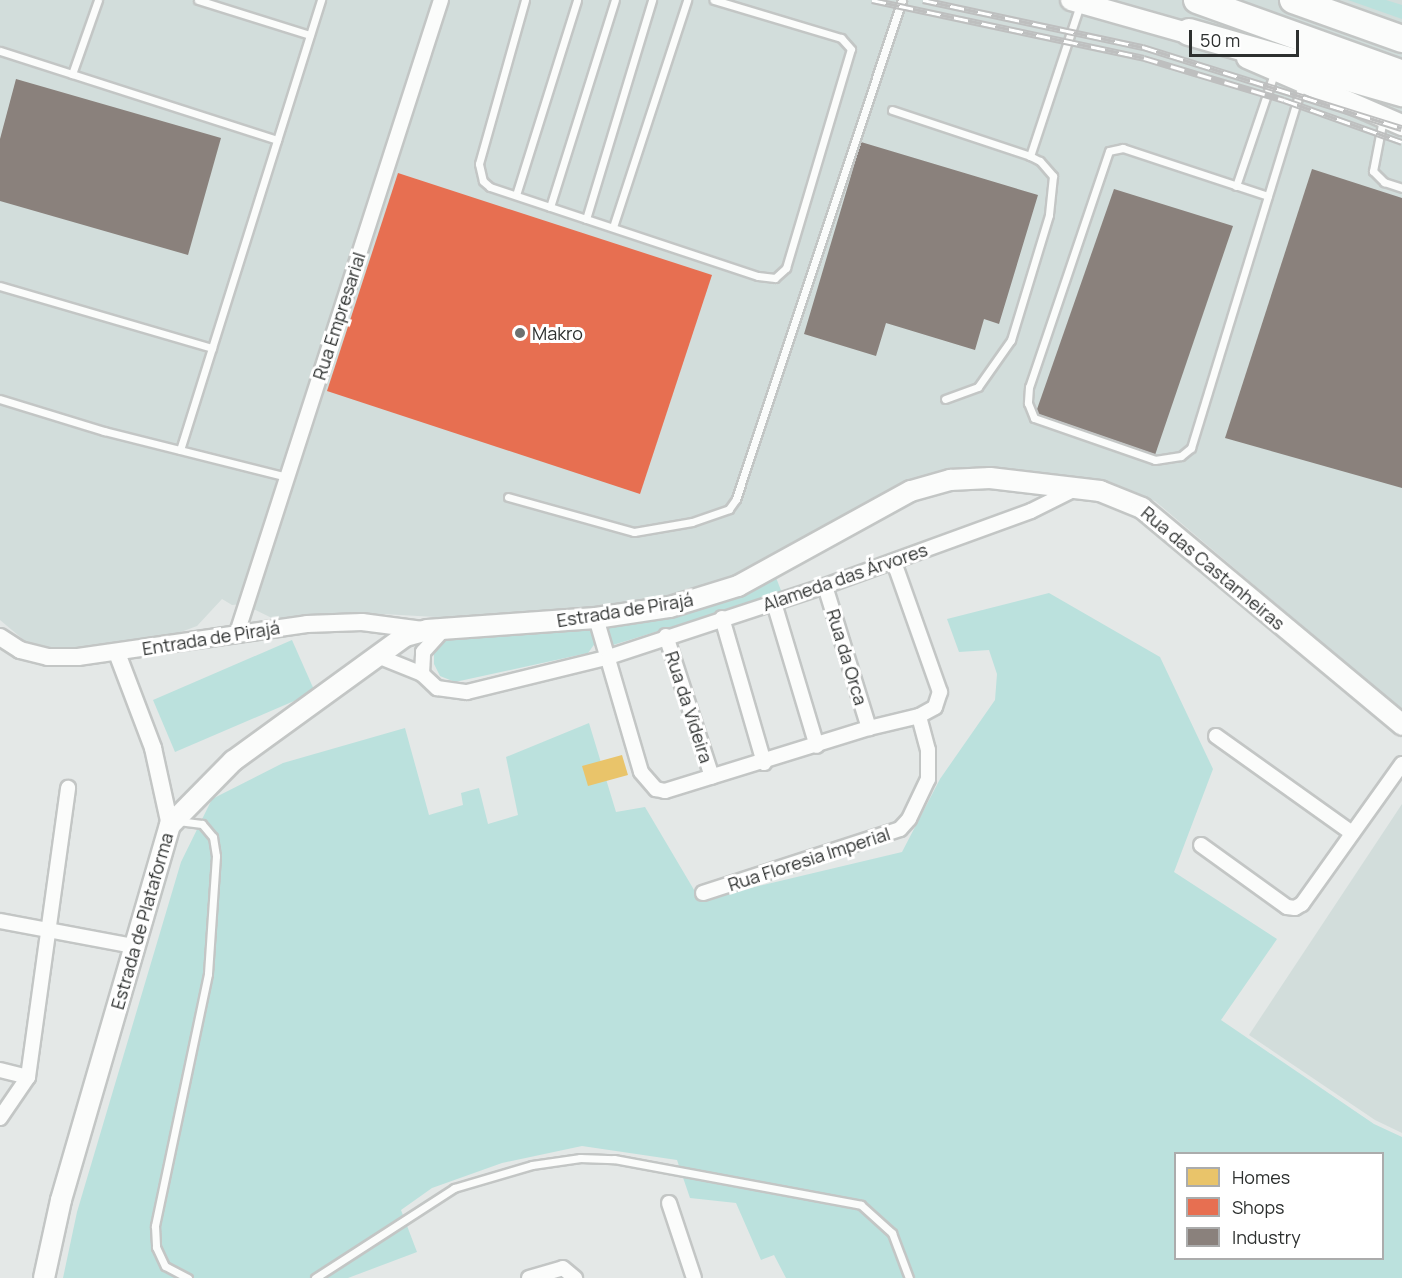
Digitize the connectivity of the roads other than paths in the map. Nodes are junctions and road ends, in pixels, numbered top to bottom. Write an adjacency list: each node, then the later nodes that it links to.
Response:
1 (98, 0): 20 (lane)
2 (198, 0): 16 (lane)
3 (321, 0): 16 (lane)
4 (441, 0): 41 (street, Rua Empresarial)
5 (525, 0): 31 (lane)
6 (577, 0): 31 (lane)
7 (615, 0): 33 (lane)
8 (652, 0): 34 (lane)
9 (687, 0): 35 (lane)
10 (714, 0): 35 (lane)
11 (902, 0): 43 (lane)
12 (1197, 0): 21 (highway)
13 (1293, 0): 17 (highway)
14 (1076, 1): 15 (main road); 28 (lane)
15 (1189, 32): 19 (main road); 23 (highway)
16 (310, 35): 27 (lane)
17 (1402, 39)
18 (0, 51): 20 (lane)
19 (1275, 70): 22 (main road); 29 (lane)
20 (72, 74): 27 (lane)
21 (1402, 74)
22 (1303, 82): 25 (main road); 32 (lane)
23 (1402, 93)
24 (892, 110): 28 (lane)
25 (1383, 117): 26 (main road); 30 (lane)
26 (1402, 125)
27 (277, 140): 37 (lane)
28 (1030, 156): 39 (lane)
29 (1236, 186): 32 (lane); 32 (lane)
30 (1402, 188)
31 (516, 195): 33 (lane)
32 (1268, 196)
33 (550, 207): 34 (lane)
34 (586, 219): 35 (lane)
35 (613, 227)
36 (0, 286): 37 (lane)
37 (212, 348): 40 (lane)
38 (0, 399): 40 (lane)
39 (945, 399)
40 (180, 450): 41 (lane)
41 (287, 477): 51 (street, Rua Empresarial)
42 (1077, 488): 44 (main road, Rua das Castanheiras); 45 (street, Alameda das Árvores); 59 (main road, Rua das Castanheiras)
43 (508, 497)
44 (890, 501): 48 (main road, Estrada de Pirajá)
45 (894, 562): 46 (street, Alameda das Árvores); 58 (street)
46 (825, 586): 47 (street, Alameda das Árvores); 60 (street, Rua da Orca)
47 (774, 603): 49 (street, Alameda das Árvores); 62 (street)
48 (596, 618): 50 (main road, Estrada de Pirajá); 56 (street)
49 (722, 618): 52 (street, Alameda das Árvores); 63 (street)
50 (435, 630): 51 (street, Entrada de Pirajá); 55 (main road, Estrada de Plataforma); 57 (street)
51 (237, 633): 54 (street, Entrada de Pirajá)
52 (666, 636): 56 (street, Alameda das Árvores); 65 (street, Rua da Videira)
53 (0, 637): 54 (street, Entrada de Pirajá)
54 (117, 653): 67 (street)
55 (375, 655): 57 (street, Alameda das Árvores); 67 (main road, Estrada de Plataforma)
56 (609, 657): 57 (street, Alameda das Árvores); 65 (street)
57 (422, 674)
58 (919, 716): 60 (street); 70 (street, Rua Floresia Imperial)
59 (1402, 724)
60 (869, 728): 62 (street)
61 (1216, 736): 68 (street)
62 (817, 746): 63 (street)
63 (764, 763): 65 (street)
64 (1402, 764): 68 (street)
65 (712, 777)
66 (68, 788): 72 (street)
67 (172, 822): 73 (main road, Estrada de Plataforma); 79 (lane)
68 (1352, 833): 69 (street)
69 (1201, 845)
70 (703, 893)
71 (0, 921): 72 (street)
72 (48, 932): 73 (street); 75 (street)
73 (134, 946): 78 (main road, Estrada de Plataforma)
74 (0, 1070): 75 (street)
75 (28, 1077): 76 (street)
76 (0, 1118)
77 (669, 1203): 83 (street)
78 (44, 1278)
79 (188, 1278)
80 (315, 1278): 84 (lane)
81 (530, 1278): 82 (street)
82 (576, 1278)
83 (694, 1278)
84 (909, 1278)

